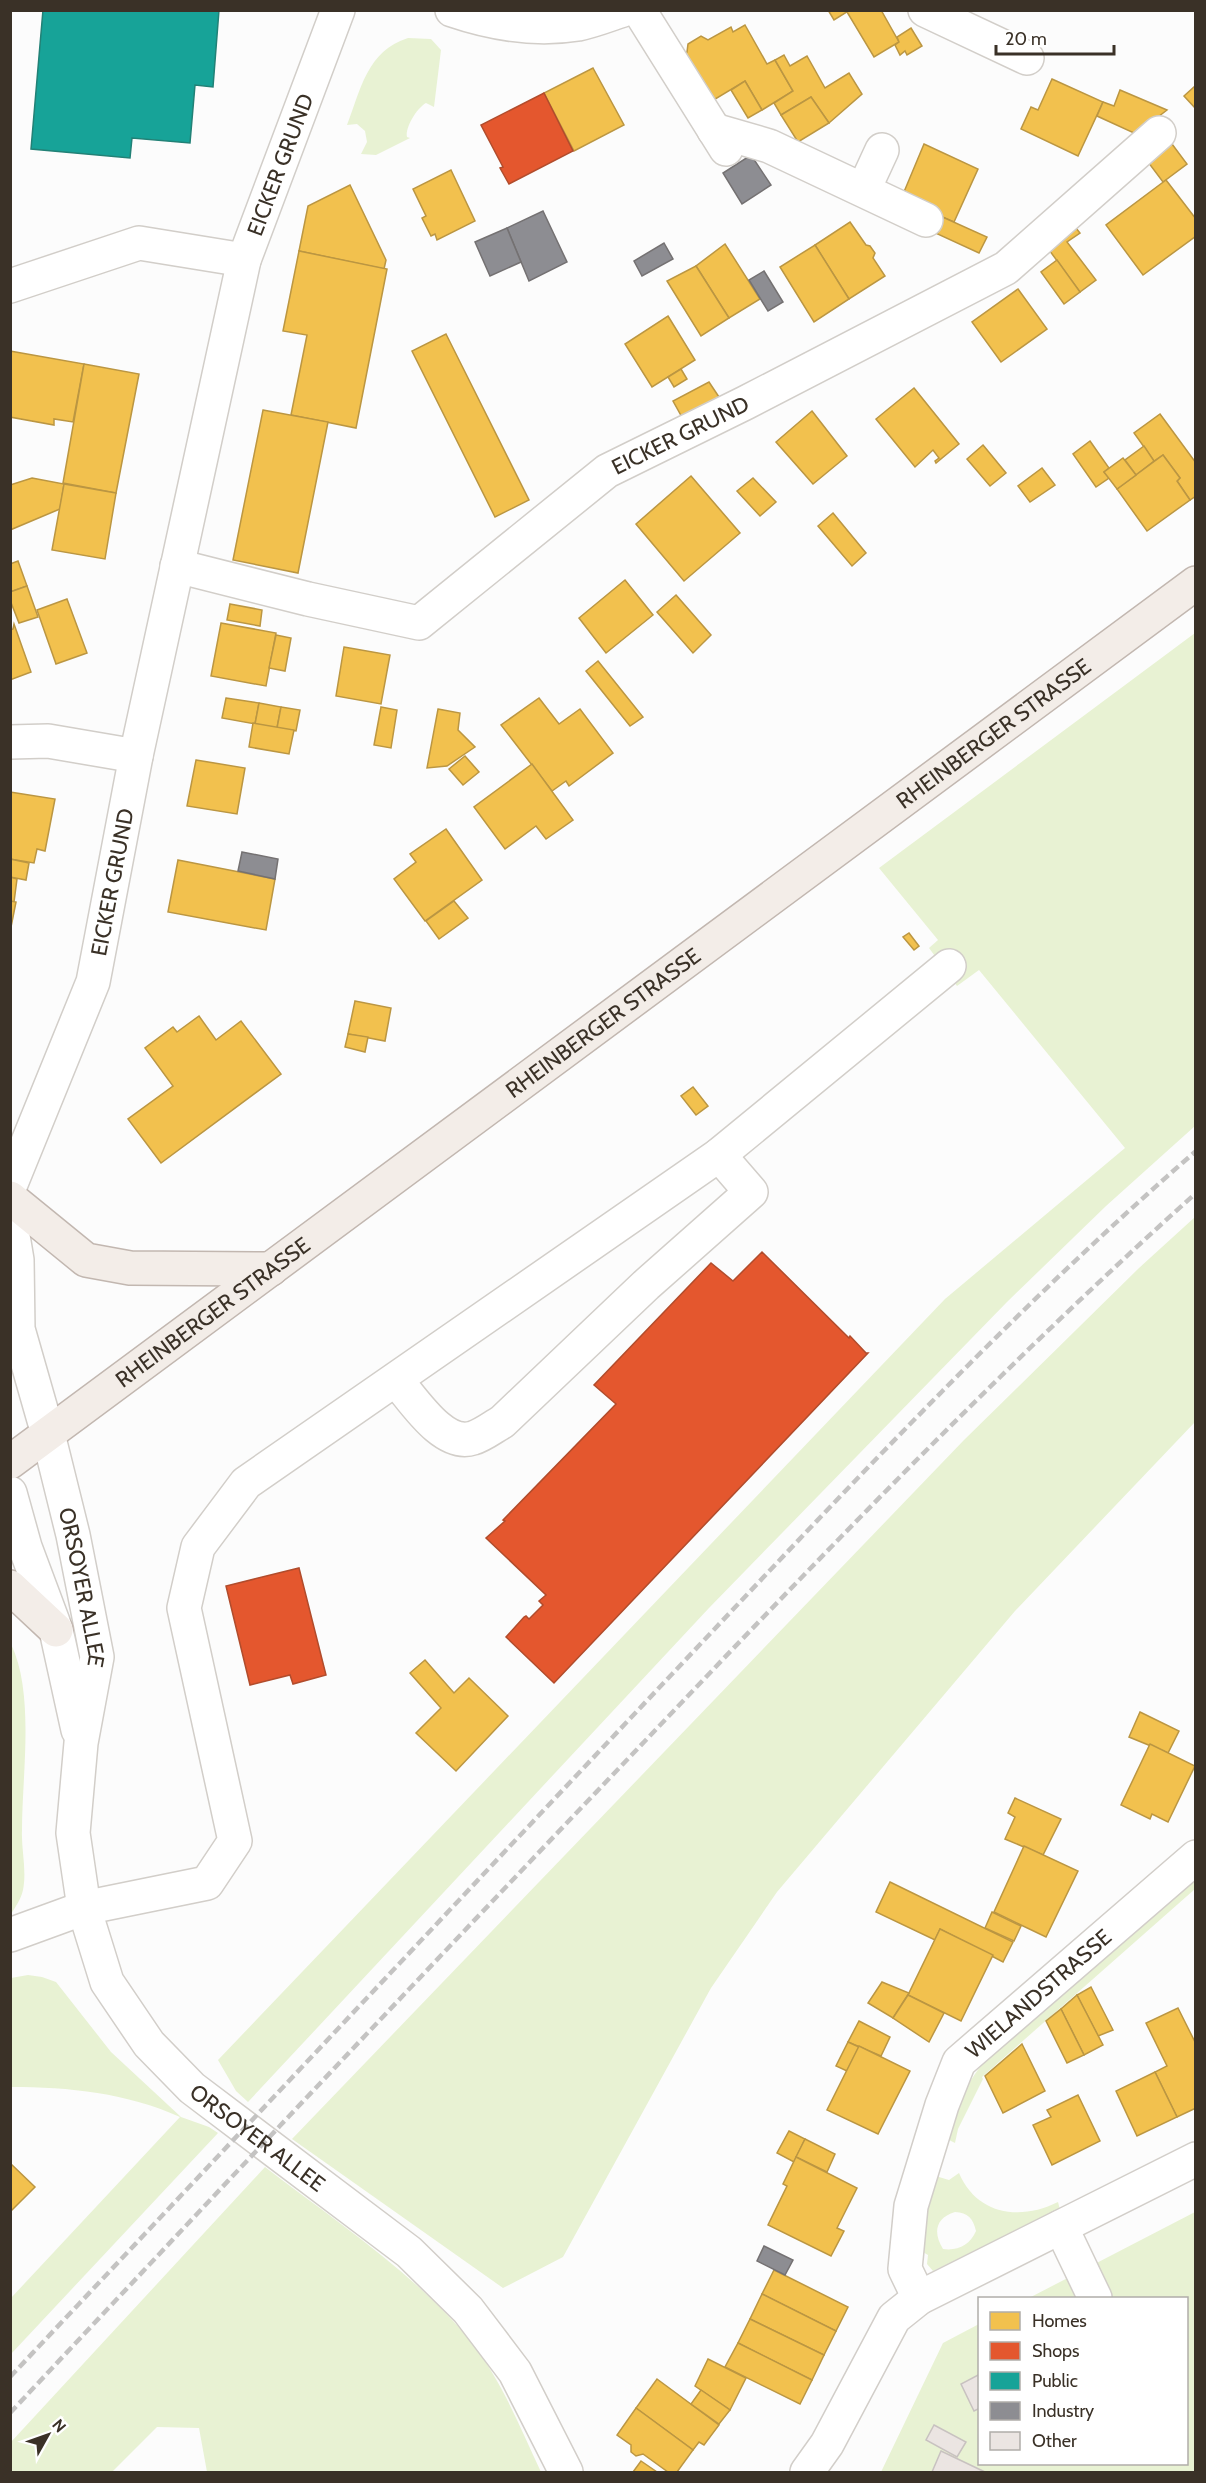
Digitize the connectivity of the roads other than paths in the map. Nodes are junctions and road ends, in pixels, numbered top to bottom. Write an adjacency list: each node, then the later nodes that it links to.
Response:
1 (338, 10): 13 (street, EICKER GRUND)
2 (453, 10): 3 (street)
3 (623, 10)
4 (639, 10): 7 (street)
5 (925, 10): 6 (street)
6 (1027, 58)
7 (714, 130): 10 (street); 11 (street)
8 (1159, 133): 15 (street, EICKER GRUND)
9 (882, 150): 11 (street)
10 (732, 159)
11 (864, 189): 12 (street)
12 (926, 219)
13 (244, 260): 14 (street); 15 (street, EICKER GRUND)
14 (10, 286)
15 (177, 566): 18 (street, EICKER GRUND)
16 (1196, 583): 24 (main road, RHEINBERGER STRASSE)
17 (10, 742): 18 (street)
18 (136, 756): 21 (street, EICKER GRUND)
19 (949, 966): 20 (street)
20 (719, 1155): 25 (street); 25 (street)
21 (10, 1186)
22 (10, 1198): 24 (main road)
23 (10, 1218): 26 (street)
24 (271, 1269): 26 (main road, RHEINBERGER STRASSE)
25 (396, 1380): 33 (street)
26 (48, 1434): 27 (main road, RHEINBERGER STRASSE); 31 (street, ORSOYER ALLEE)
27 (10, 1462)
28 (10, 1493): 30 (street, ORSOYER ALLEE)
29 (10, 1587): 30 (main road)
30 (56, 1630): 31 (street, ORSOYER ALLEE)
31 (81, 1743): 33 (street, ORSOYER ALLEE)
32 (1196, 1857): 38 (street, WIELANDSTRASSE)
33 (84, 1908): 34 (street); 39 (street, ORSOYER ALLEE)
34 (10, 1935)
35 (1196, 2159): 36 (street)
36 (1061, 2227): 37 (street); 38 (street)
37 (1095, 2297)
38 (919, 2298): 40 (street)
39 (566, 2472)
40 (807, 2472)

